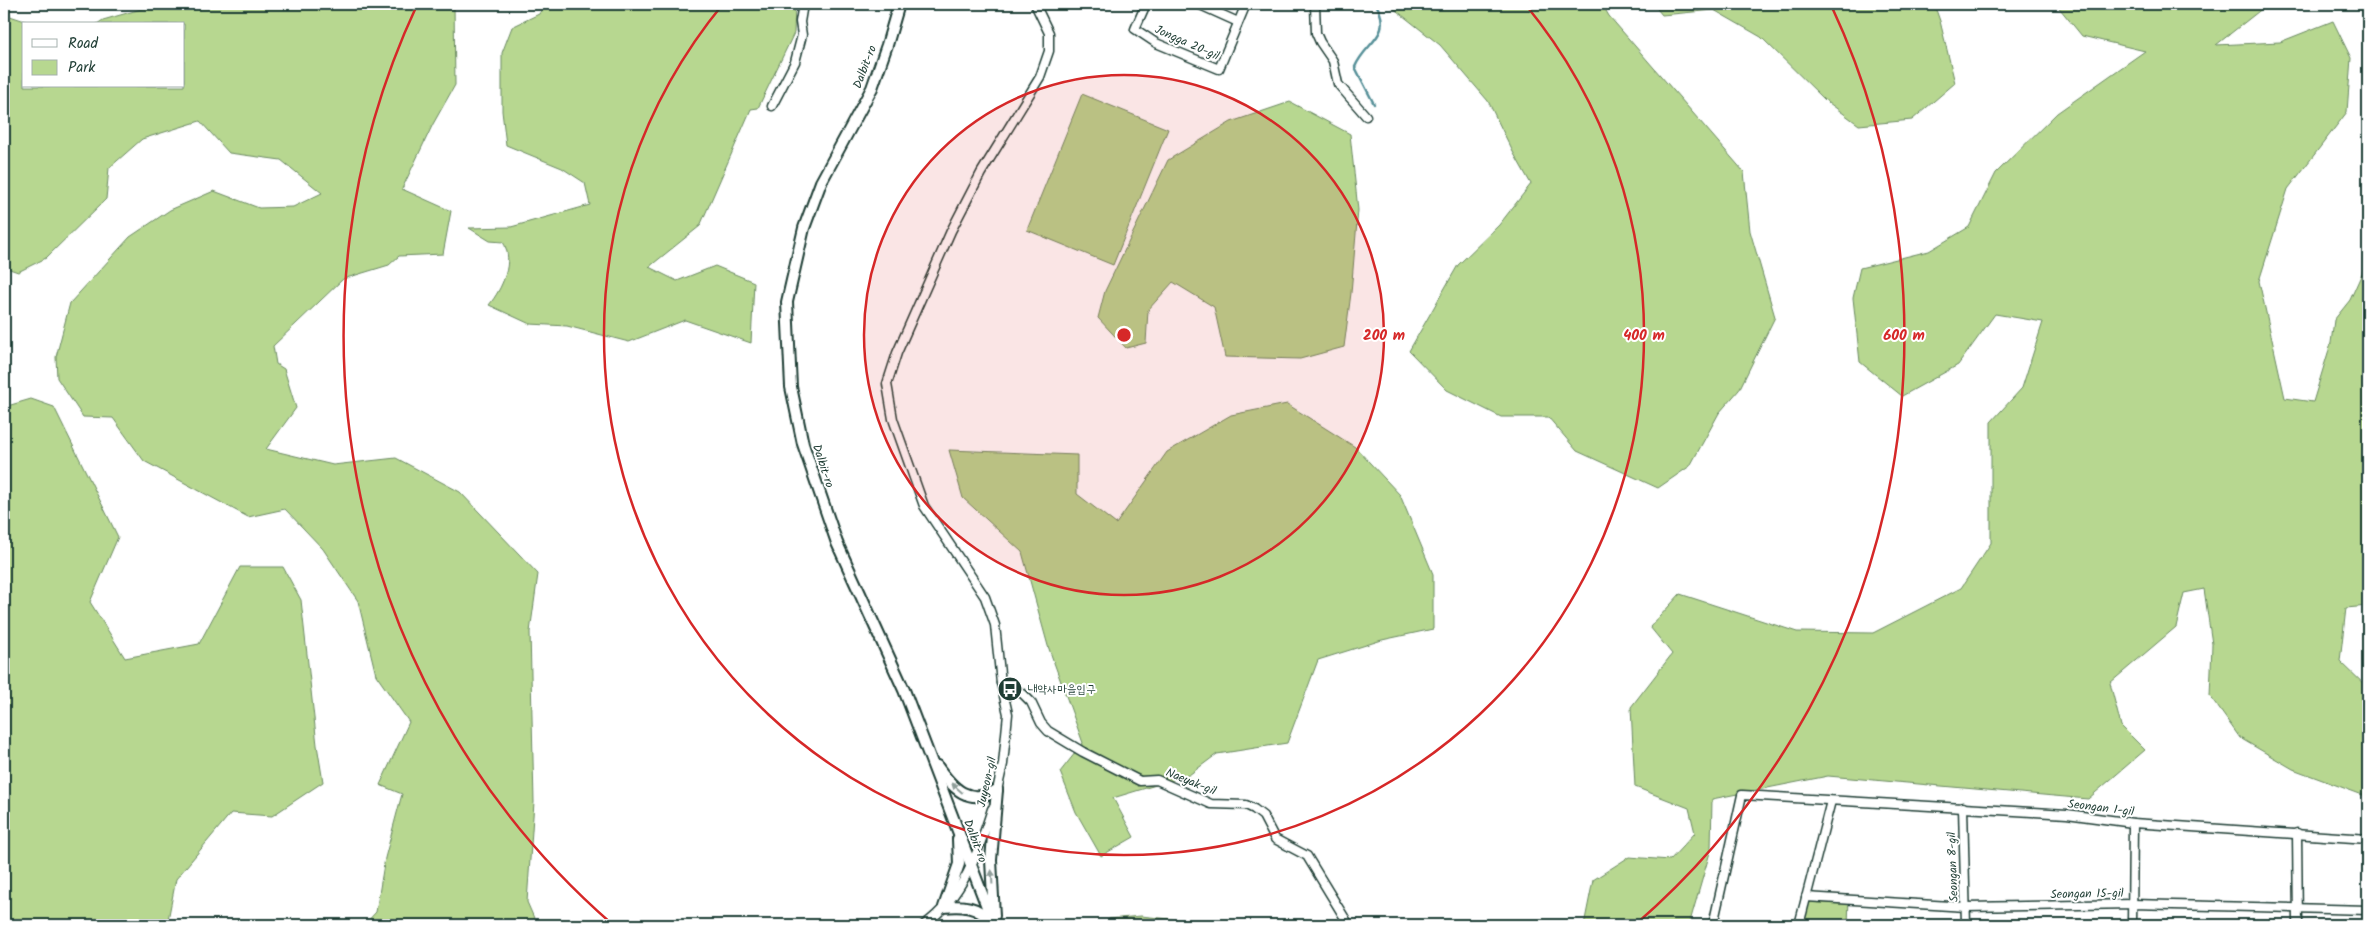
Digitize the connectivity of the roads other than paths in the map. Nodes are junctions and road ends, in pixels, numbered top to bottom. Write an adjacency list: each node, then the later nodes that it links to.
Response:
1 (803, 4): 9 (street)
2 (899, 4): 12 (main road, Dalbit-ro)
3 (1035, 4): 11 (street)
4 (1146, 4): 8 (street, Jongga 20-gil)
5 (1198, 4): 8 (street)
6 (1246, 4): 8 (street, Jongga 20-gil)
7 (1315, 4): 10 (street)
8 (1238, 22)
9 (772, 106)
10 (1366, 116)
11 (1001, 683): 13 (street, Juyeon-gil); 29 (street, Naeyak-gil)
12 (928, 753): 13 (main road, one-way to 12); 17 (main road, Dalbit-ro)
13 (997, 790): 20 (street, Juyeon-gil); 28 (main road, one-way to 13)
14 (1831, 801): 15 (street, Seongan 1-gil); 21 (street); 30 (street, Seongan 1-gil)
15 (1963, 808): 16 (street, Seongan 1-gil); 23 (street, Seongan 8-gil)
16 (2133, 823): 18 (street, Seongan 1-gil); 22 (street)
17 (957, 830): 20 (main road, Dalbit-ro); 24 (main road)
18 (2297, 833): 19 (street, Seongan 1-gil); 25 (street)
19 (2368, 840)
20 (972, 868): 24 (street, Juyeon-gil); 28 (main road, Dalbit-ro)
21 (1806, 897): 23 (street, Seongan 15-gil); 31 (street)
22 (2132, 904): 23 (street, Seongan 15-gil); 25 (street, Seongan 15-gil); 33 (street)
23 (1966, 907): 32 (street, Seongan 8-gil)
24 (944, 908): 27 (street, Juyeon-gil); 28 (main road)
25 (2298, 908): 26 (street, Seongan 15-gil); 34 (street)
26 (2368, 910)
27 (924, 925)
28 (994, 925)
29 (1349, 925)
30 (1713, 925)
31 (1799, 925)
32 (1966, 925)
33 (2132, 925)
34 (2298, 925)

